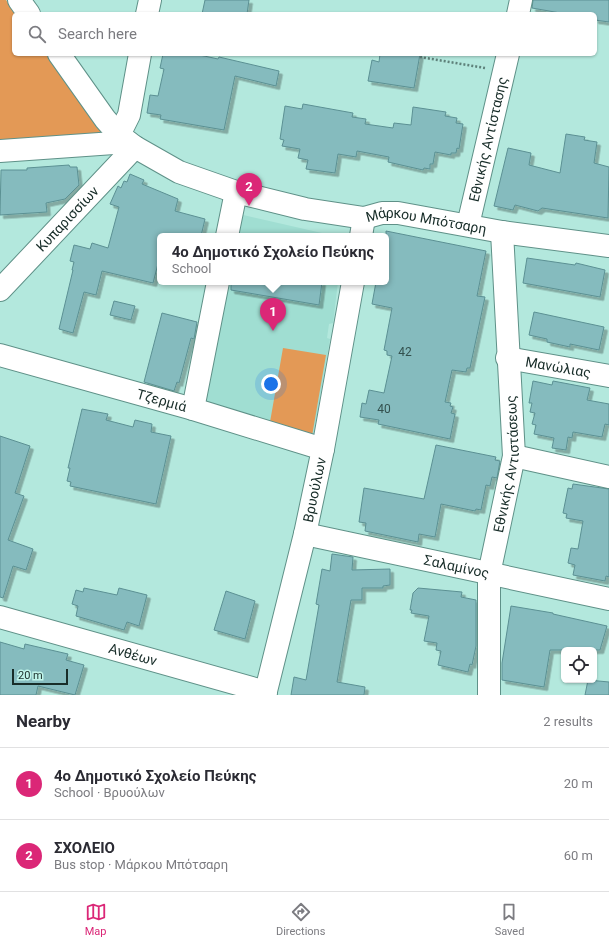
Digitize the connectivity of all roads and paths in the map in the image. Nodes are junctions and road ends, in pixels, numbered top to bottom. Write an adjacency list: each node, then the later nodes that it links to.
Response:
1 (19, 0): 4 (street)
2 (150, 0): 5 (street)
3 (521, 0): 6 (street)
4 (28, 12)
5 (147, 12)
6 (518, 12)
7 (60, 56): 11 (street, Μάρκου Μπότσαρη)
8 (140, 56): 11 (street, Κυπαρισσίων)
9 (420, 57): 10 (path)
10 (506, 63): 14 (street, Εθνικής Αντίστασης)
11 (127, 142): 12 (street); 13 (street, Μάρκου Μπότσαρη); 21 (street, Κυπαρισσίων)
12 (0, 151)
13 (236, 192): 15 (street, Μάρκου Μπότσαρη); 17 (street)
14 (468, 225): 15 (street, Μάρκου Μπότσαρη); 16 (street, Μάρκου Μπότσαρη)
15 (362, 227)
16 (502, 232): 18 (street, Μάρκου Μπότσαρη); 23 (street, Εθνικής Αντιστάσεως)
17 (228, 233)
18 (609, 246)
19 (217, 285): 25 (street)
20 (351, 285): 26 (street, Βρυούλων)
21 (0, 290)
22 (0, 355): 25 (street, Τζερμιά)
23 (507, 358): 24 (street, Μανώλιας); 27 (street, Εθνικής Αντιστάσεως)
24 (609, 376)
25 (193, 410): 26 (street, Τζερμιά)
26 (324, 449): 29 (street, Βρυούλων)
27 (514, 456): 28 (street); 30 (street, Εθνικής Αντιστάσεως)
28 (609, 477)
29 (305, 534): 30 (street, Σαλαμίνος); 33 (street, Βρυούλων)
30 (489, 574): 31 (street, Σαλαμίνος); 34 (street, Εθνικής Αντιστάσεως)
31 (609, 599)
32 (0, 618): 33 (street, Ανθέων)
33 (265, 693)
34 (489, 695)

